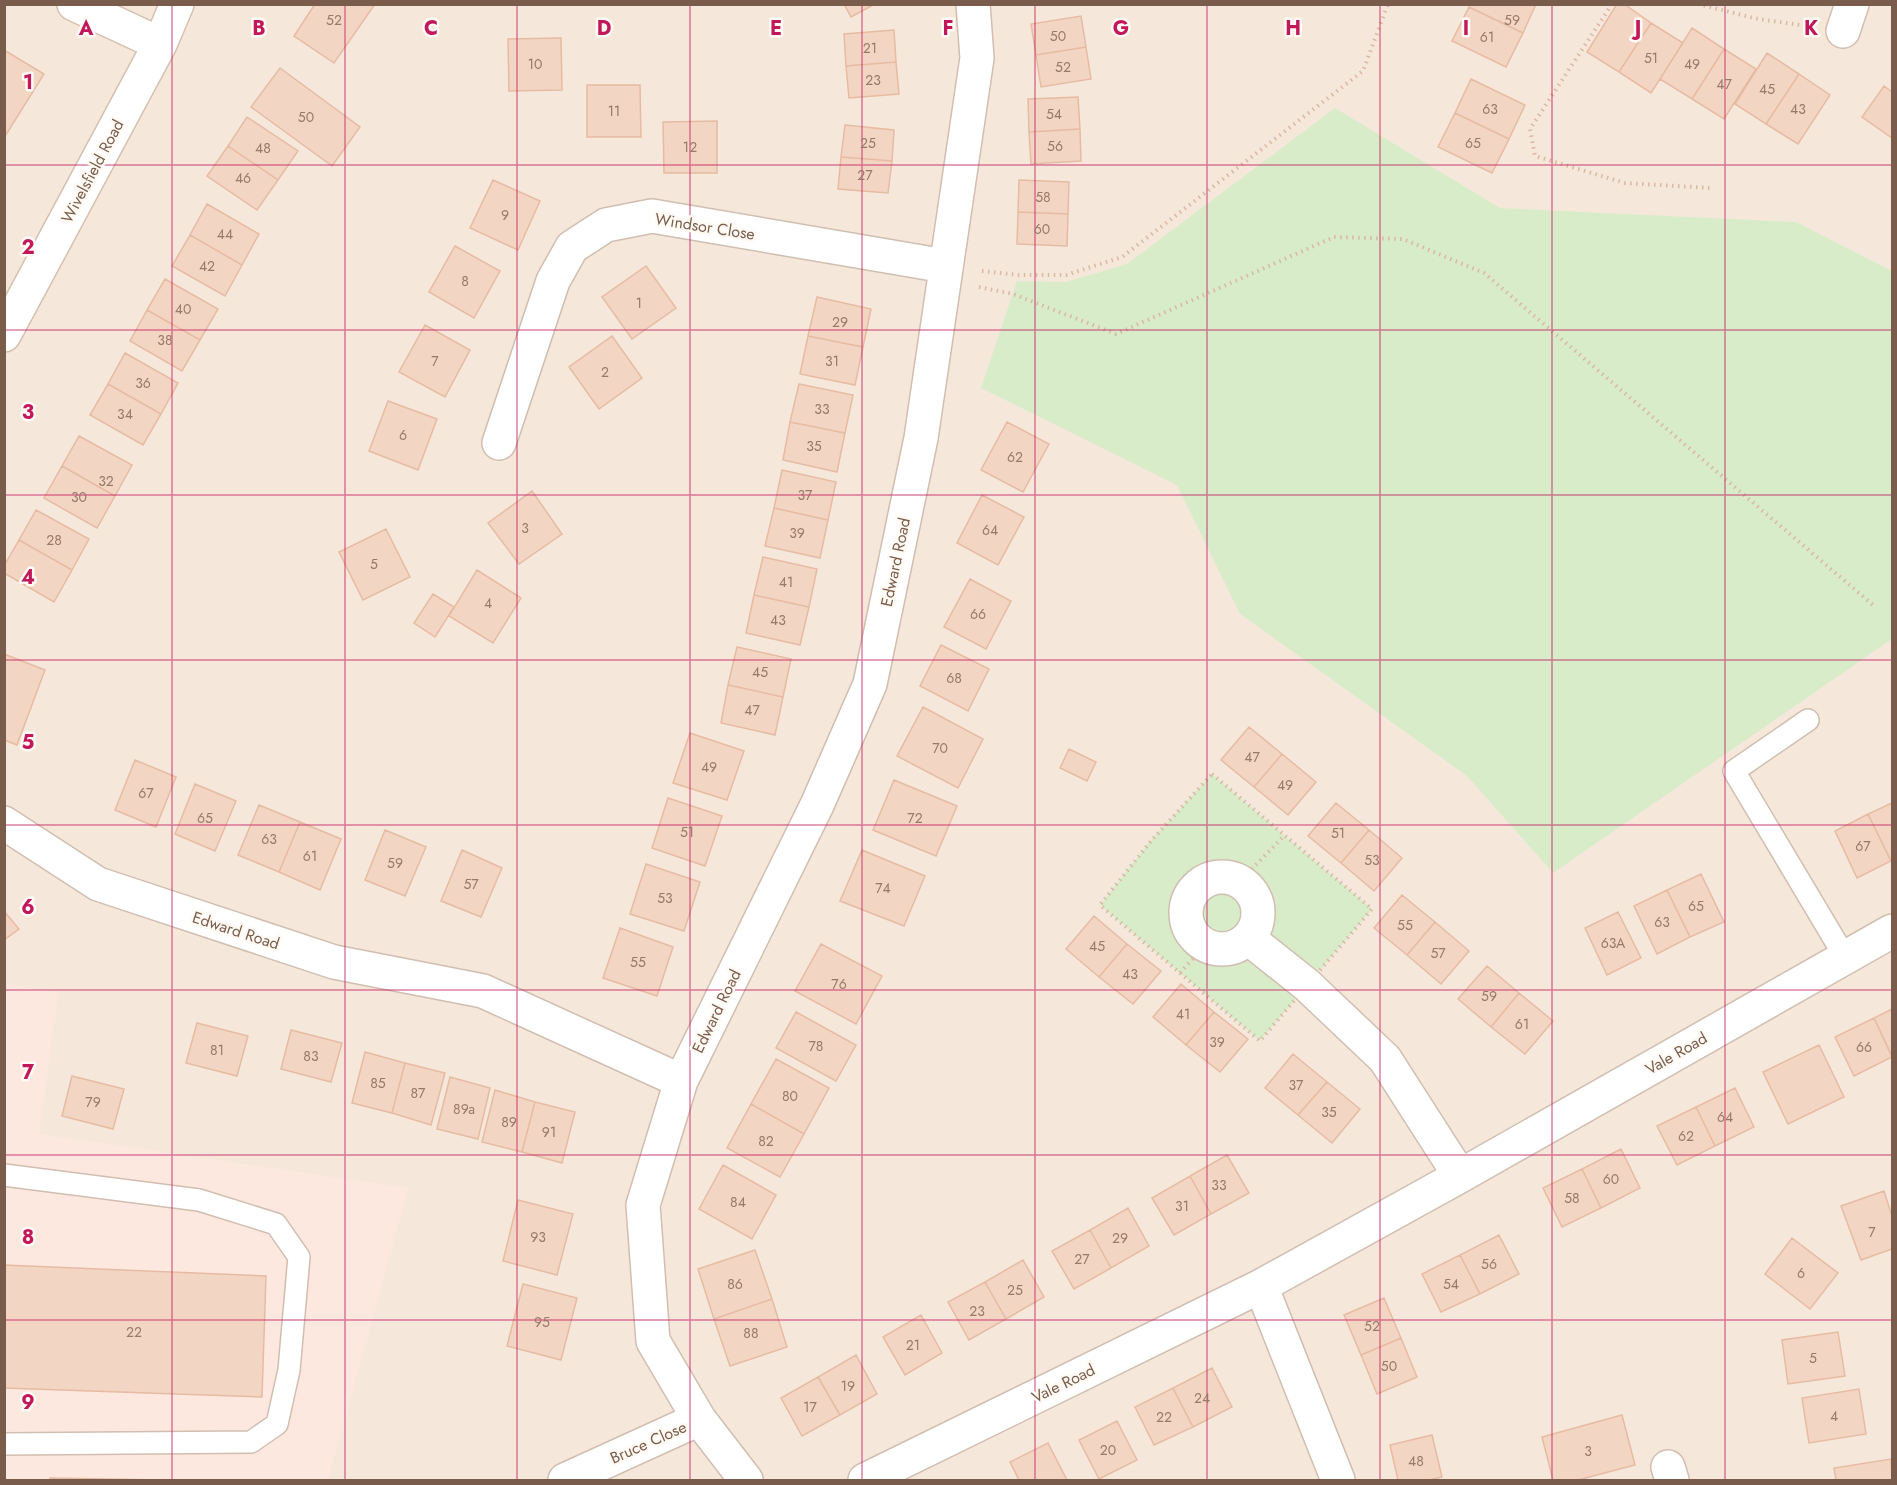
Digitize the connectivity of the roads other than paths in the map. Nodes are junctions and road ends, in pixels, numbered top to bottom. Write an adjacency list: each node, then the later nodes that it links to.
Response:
1 (74, 4): 4 (street)
2 (177, 4): 4 (street, Wivelsfield Road)
3 (973, 4): 5 (street, Edward Road)
4 (160, 44): 6 (street, Wivelsfield Road)
5 (944, 273): 7 (street, Windsor Close); 13 (street, Edward Road)
6 (4, 335)
7 (499, 443)
8 (1808, 720): 12 (lane)
9 (4, 823): 13 (street, Edward Road)
10 (1893, 931): 12 (street, Vale Road)
11 (1248, 938): 11 (street); 15 (street)
12 (1845, 957): 15 (street, Vale Road)
13 (681, 1082): 17 (street, Edward Road)
14 (4, 1175): 18 (lane)
15 (1460, 1176): 16 (street, Vale Road)
16 (1261, 1286): 21 (street, Vale Road); 22 (street)
17 (699, 1419): 19 (street, Bruce Close); 20 (street, Edward Road)
18 (4, 1444)
19 (565, 1480)
20 (746, 1480)
21 (865, 1480)
22 (1338, 1480)

